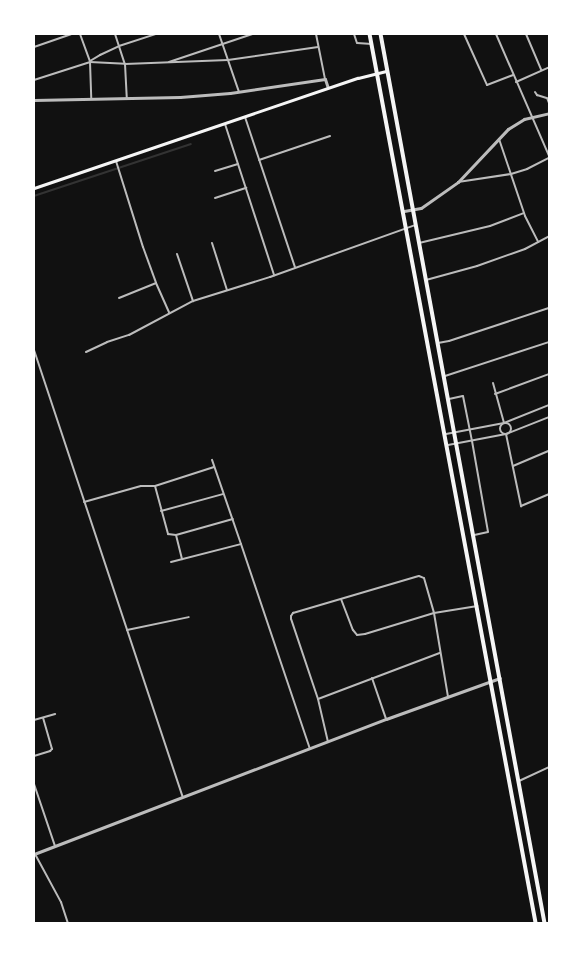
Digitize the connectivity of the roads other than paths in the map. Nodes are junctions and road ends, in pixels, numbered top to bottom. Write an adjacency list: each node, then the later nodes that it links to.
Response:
1 (71, 34): 17 (street)
2 (80, 34): 20 (street)
3 (115, 34): 16 (street)
4 (157, 34): 16 (street)
5 (219, 34): 14 (street)
6 (252, 34): 14 (street)
7 (316, 34): 18 (street)
8 (354, 34): 15 (street)
9 (370, 34): 15 (highway)
10 (381, 34): 25 (highway)
11 (464, 34): 27 (street)
12 (496, 34): 27 (street)
13 (526, 34): 24 (street)
14 (222, 44): 19 (street); 21 (street)
15 (372, 44): 26 (highway)
16 (119, 46): 20 (street); 22 (street)
17 (34, 47)
18 (318, 47): 19 (street); 28 (street)
19 (228, 60): 21 (street); 32 (street)
20 (90, 62): 22 (street); 29 (street); 35 (street)
21 (166, 63): 22 (street)
22 (125, 64): 34 (street)
23 (549, 67): 24 (street)
24 (541, 70): 30 (street)
25 (387, 71): 26 (main road); 54 (highway)
26 (377, 73): 31 (main road); 55 (highway)
27 (513, 75): 30 (street)
28 (325, 79): 31 (street); 32 (street)
29 (34, 80)
30 (516, 82): 40 (street)
31 (328, 88): 39 (main road)
32 (239, 92): 34 (street)
33 (535, 92): 37 (street)
34 (127, 98): 35 (street)
35 (91, 99): 36 (street)
36 (34, 100)
37 (549, 103)
38 (549, 113): 40 (street)
39 (245, 117): 41 (main road); 45 (street)
40 (531, 117): 43 (street); 44 (street)
41 (225, 124): 46 (main road); 47 (street)
42 (330, 136): 45 (street)
43 (499, 139): 49 (street); 50 (street)
44 (549, 157): 49 (street)
45 (259, 160): 64 (street)
46 (116, 161): 51 (main road); 67 (street)
47 (238, 164): 48 (street); 52 (street)
48 (215, 171)
49 (512, 174): 50 (street); 56 (street)
50 (458, 182): 54 (street)
51 (34, 188)
52 (246, 188): 53 (street); 65 (street)
53 (215, 198)
54 (413, 210): 55 (street); 57 (highway)
55 (404, 212): 58 (highway)
56 (524, 213): 60 (street); 62 (street)
57 (415, 225): 58 (street); 62 (highway)
58 (407, 226): 64 (street); 87 (highway)
59 (549, 236): 60 (street)
60 (538, 242): 66 (street)
61 (212, 243): 68 (street)
62 (419, 243): 66 (highway)
63 (178, 254): 70 (street)
64 (295, 267): 65 (street)
65 (274, 275): 68 (street)
66 (426, 280): 74 (highway)
67 (156, 284): 69 (street); 72 (street)
68 (227, 290): 70 (street)
69 (119, 298)
70 (193, 301): 72 (street)
71 (549, 308): 74 (street)
72 (170, 312): 76 (street)
73 (549, 342): 78 (street)
74 (438, 344): 78 (highway)
75 (34, 350): 99 (street)
76 (86, 352)
77 (549, 374): 80 (street)
78 (444, 376): 81 (highway)
79 (493, 383): 80 (street)
80 (496, 394): 84 (street)
81 (448, 399): 85 (street); 86 (highway)
82 (549, 405): 84 (street)
83 (549, 417): 88 (street)
84 (504, 423): 85 (street); 88 (street); 88 (street)
85 (469, 430): 86 (street); 89 (street)
86 (454, 433): 87 (street); 90 (highway)
87 (446, 434): 91 (highway)
88 (506, 434): 89 (street); 94 (street)
89 (472, 441): 90 (street); 103 (street)
90 (456, 444): 91 (street); 103 (highway)
91 (448, 445): 108 (highway)
92 (549, 451): 94 (street)
93 (212, 460): 95 (street)
94 (513, 466): 98 (street)
95 (214, 467): 96 (street); 97 (street)
96 (155, 486): 99 (street); 100 (street)
97 (223, 494): 100 (street); 101 (street)
98 (549, 494)
99 (84, 502): 111 (street)
100 (161, 511): 102 (street)
101 (233, 519): 102 (street); 104 (street)
102 (176, 535): 105 (street)
103 (473, 535): 114 (highway)
104 (241, 544): 105 (street); 123 (street)
105 (182, 559): 106 (street)
106 (171, 562)
107 (342, 600): 109 (street); 109 (street); 117 (street)
108 (477, 606): 109 (street); 115 (highway)
109 (434, 614): 112 (street)
110 (189, 617): 111 (street)
111 (127, 630): 128 (street)
112 (440, 653): 113 (street); 116 (street)
113 (372, 678): 117 (street); 120 (street)
114 (500, 678): 115 (street); 126 (highway)
115 (491, 680): 116 (street); 132 (highway)
116 (448, 697): 120 (street)
117 (318, 699): 122 (street)
118 (55, 714): 119 (street)
119 (44, 718): 121 (street); 124 (street)
120 (386, 719): 122 (street)
121 (34, 720)
122 (328, 742): 123 (street)
123 (310, 748): 128 (street)
124 (34, 756)
125 (549, 767): 126 (street)
126 (519, 781): 133 (highway)
127 (34, 784): 129 (street)
128 (183, 797): 129 (street)
129 (55, 846): 130 (street)
130 (34, 854): 131 (street)
131 (68, 923)
132 (536, 923)
133 (545, 923)

